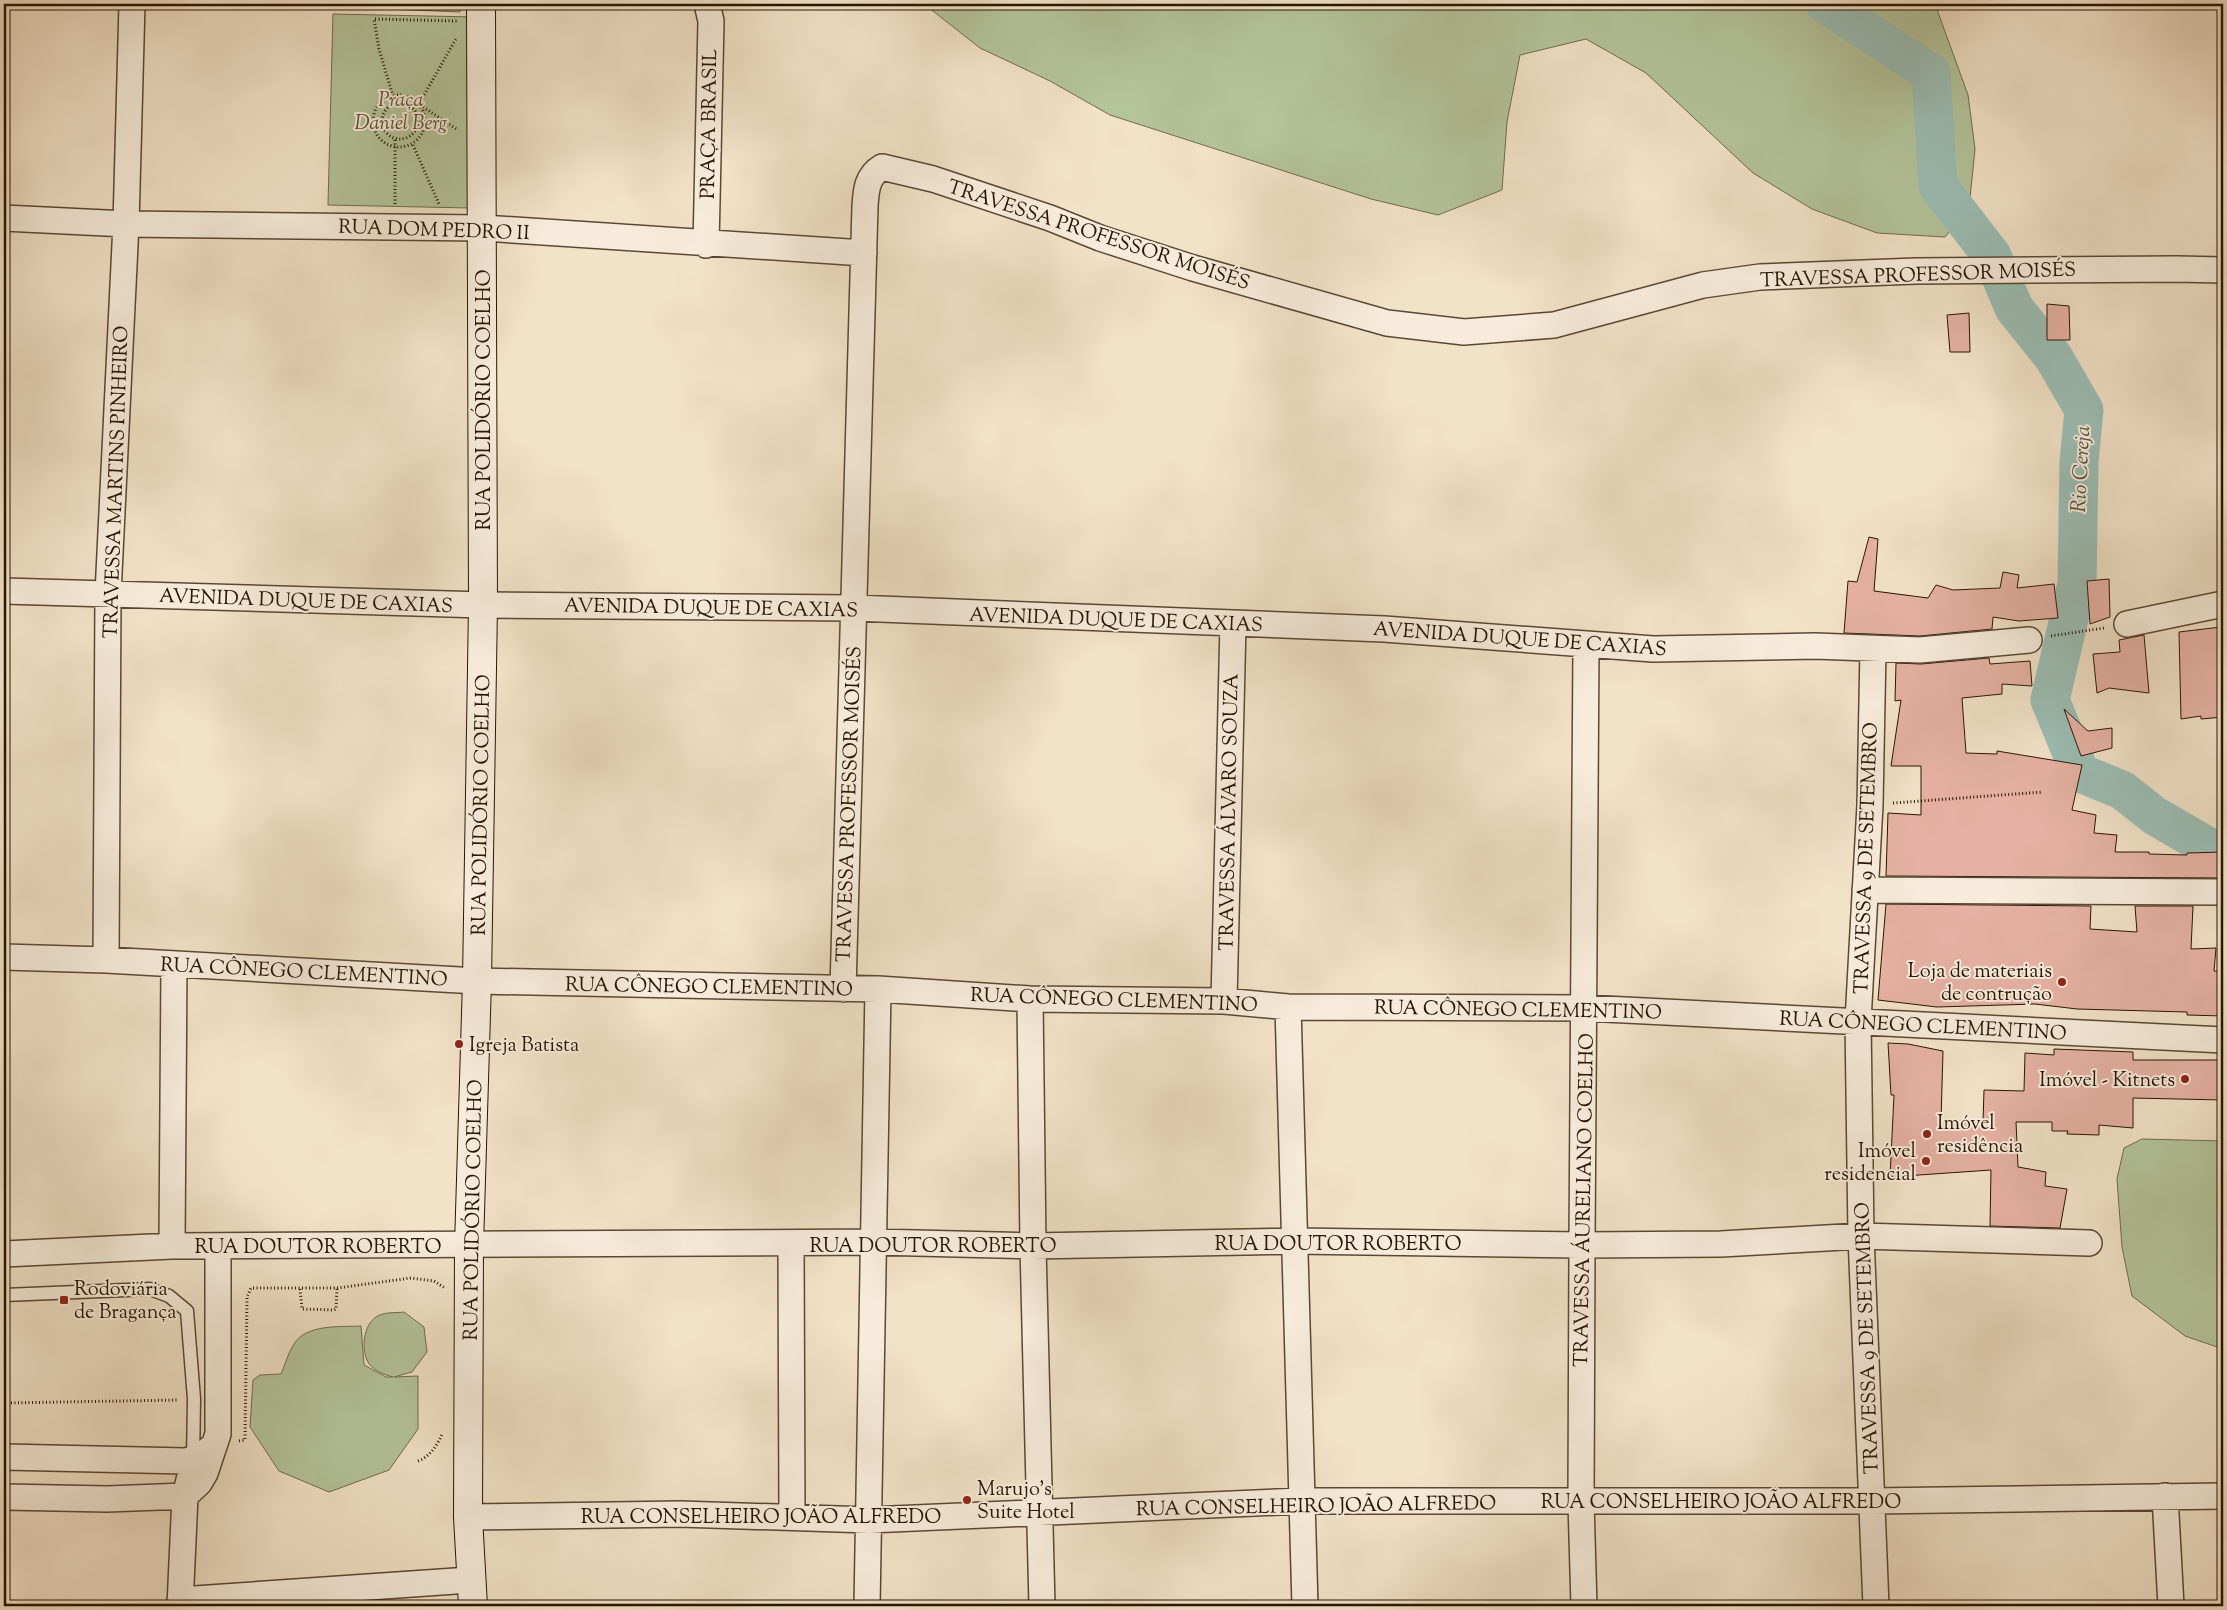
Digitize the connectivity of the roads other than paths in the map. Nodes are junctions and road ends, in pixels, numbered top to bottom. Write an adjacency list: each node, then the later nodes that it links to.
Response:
1 (132, 4): 5 (street, TRAVESSA MARTINS PINHEIRO)
2 (707, 4): 7 (street, PRAÇA BRASIL)
3 (473, 12): 6 (street, RUA POLIDÓRIO COELHO)
4 (4, 218): 5 (street, RUA DOM PEDRO II)
5 (126, 224): 6 (street, RUA DOM PEDRO II); 11 (street, TRAVESSA MARTINS PINHEIRO)
6 (484, 228): 7 (street, RUA DOM PEDRO II); 13 (street, RUA POLIDÓRIO COELHO)
7 (706, 245): 8 (street, RUA DOM PEDRO II)
8 (864, 253): 9 (street, TRAVESSA PROFESSOR MOISÉS); 14 (street, TRAVESSA PROFESSOR MOISÉS)
9 (2223, 270)
10 (4, 591): 11 (street, AVENIDA DUQUE DE CAXIAS)
11 (108, 594): 13 (street, AVENIDA DUQUE DE CAXIAS); 23 (street, TRAVESSA MARTINS PINHEIRO)
12 (2223, 604): 16 (street)
13 (483, 605): 14 (street, AVENIDA DUQUE DE CAXIAS); 25 (street, RUA POLIDÓRIO COELHO)
14 (854, 608): 15 (street, AVENIDA DUQUE DE CAXIAS); 26 (street, TRAVESSA PROFESSOR MOISÉS)
15 (1232, 624): 18 (street, AVENIDA DUQUE DE CAXIAS); 29 (street, TRAVESSA ÁLVARO SOUZA)
16 (2127, 624)
17 (2029, 640): 19 (street, AVENIDA DUQUE DE CAXIAS)
18 (1586, 645): 19 (street, AVENIDA DUQUE DE CAXIAS); 31 (street, TRAVESSA ÁURELIANO COELHO)
19 (1873, 649): 20 (street, TRAVESSA 9 DE SETEMBRO)
20 (1865, 890): 21 (street); 32 (street, TRAVESSA 9 DE SETEMBRO)
21 (2223, 892)
22 (4, 957): 23 (street, RUA CÔNEGO CLEMENTINO)
23 (106, 960): 24 (street, RUA CÔNEGO CLEMENTINO)
24 (174, 964): 25 (street, RUA CÔNEGO CLEMENTINO); 40 (street)
25 (477, 981): 26 (street, RUA CÔNEGO CLEMENTINO); 42 (street, RUA POLIDÓRIO COELHO)
26 (843, 989): 27 (street, RUA CÔNEGO CLEMENTINO)
27 (878, 989): 28 (street, RUA CÔNEGO CLEMENTINO); 36 (street)
28 (1030, 999): 29 (street, RUA CÔNEGO CLEMENTINO); 43 (street)
29 (1224, 1001): 30 (street, RUA CÔNEGO CLEMENTINO)
30 (1288, 1006): 31 (street, RUA CÔNEGO CLEMENTINO); 35 (street)
31 (1585, 1008): 32 (street, RUA CÔNEGO CLEMENTINO); 39 (street, TRAVESSA ÁURELIANO COELHO)
32 (1858, 1021): 33 (street, RUA CÔNEGO CLEMENTINO); 34 (street, TRAVESSA 9 DE SETEMBRO)
33 (2223, 1040)
34 (1861, 1236): 37 (street, RUA DOUTOR ROBERTO); 39 (street, RUA DOUTOR ROBERTO); 54 (street, TRAVESSA 9 DE SETEMBRO)
35 (1295, 1241): 39 (street, RUA DOUTOR ROBERTO); 43 (street, RUA DOUTOR ROBERTO); 53 (street)
36 (875, 1242): 38 (street, RUA DOUTOR ROBERTO); 43 (street, RUA DOUTOR ROBERTO); 59 (street)
37 (2089, 1243)
38 (791, 1244): 42 (street, RUA DOUTOR ROBERTO); 58 (street)
39 (1582, 1245): 55 (street, TRAVESSA ÁURELIANO COELHO)
40 (172, 1246): 41 (street, RUA DOUTOR ROBERTO); 44 (street, RUA DOUTOR ROBERTO)
41 (218, 1246): 42 (street, RUA DOUTOR ROBERTO); 46 (street)
42 (469, 1246): 57 (street, RUA POLIDÓRIO COELHO)
43 (1033, 1246): 56 (street)
44 (4, 1254)
45 (4, 1295): 48 (lane)
46 (214, 1445): 48 (street); 49 (street)
47 (4, 1458): 48 (street)
48 (193, 1460): 49 (street)
49 (185, 1496): 52 (street); 61 (street)
50 (2165, 1496): 51 (street, RUA CONSELHEIRO JOÃO ALFREDO); 54 (street, RUA CONSELHEIRO JOÃO ALFREDO); 67 (street)
51 (2223, 1496)
52 (4, 1497)
53 (1301, 1501): 55 (street, RUA CONSELHEIRO JOÃO ALFREDO); 56 (street, RUA CONSELHEIRO JOÃO ALFREDO); 64 (street)
54 (1872, 1501): 55 (street, RUA CONSELHEIRO JOÃO ALFREDO); 66 (street, TRAVESSA 9 DE SETEMBRO)
55 (1581, 1502): 65 (street, TRAVESSA ÁURELIANO COELHO)
56 (1039, 1513): 59 (street, RUA CONSELHEIRO JOÃO ALFREDO); 63 (street)
57 (468, 1517): 58 (street, RUA CONSELHEIRO JOÃO ALFREDO); 60 (street, RUA POLIDÓRIO COELHO)
58 (792, 1517): 59 (street, RUA CONSELHEIRO JOÃO ALFREDO)
59 (869, 1520): 62 (street)
60 (471, 1593): 61 (street)
61 (180, 1603)
62 (866, 1606)
63 (1042, 1606)
64 (1306, 1606)
65 (1584, 1606)
66 (1876, 1606)
67 (2171, 1606)

